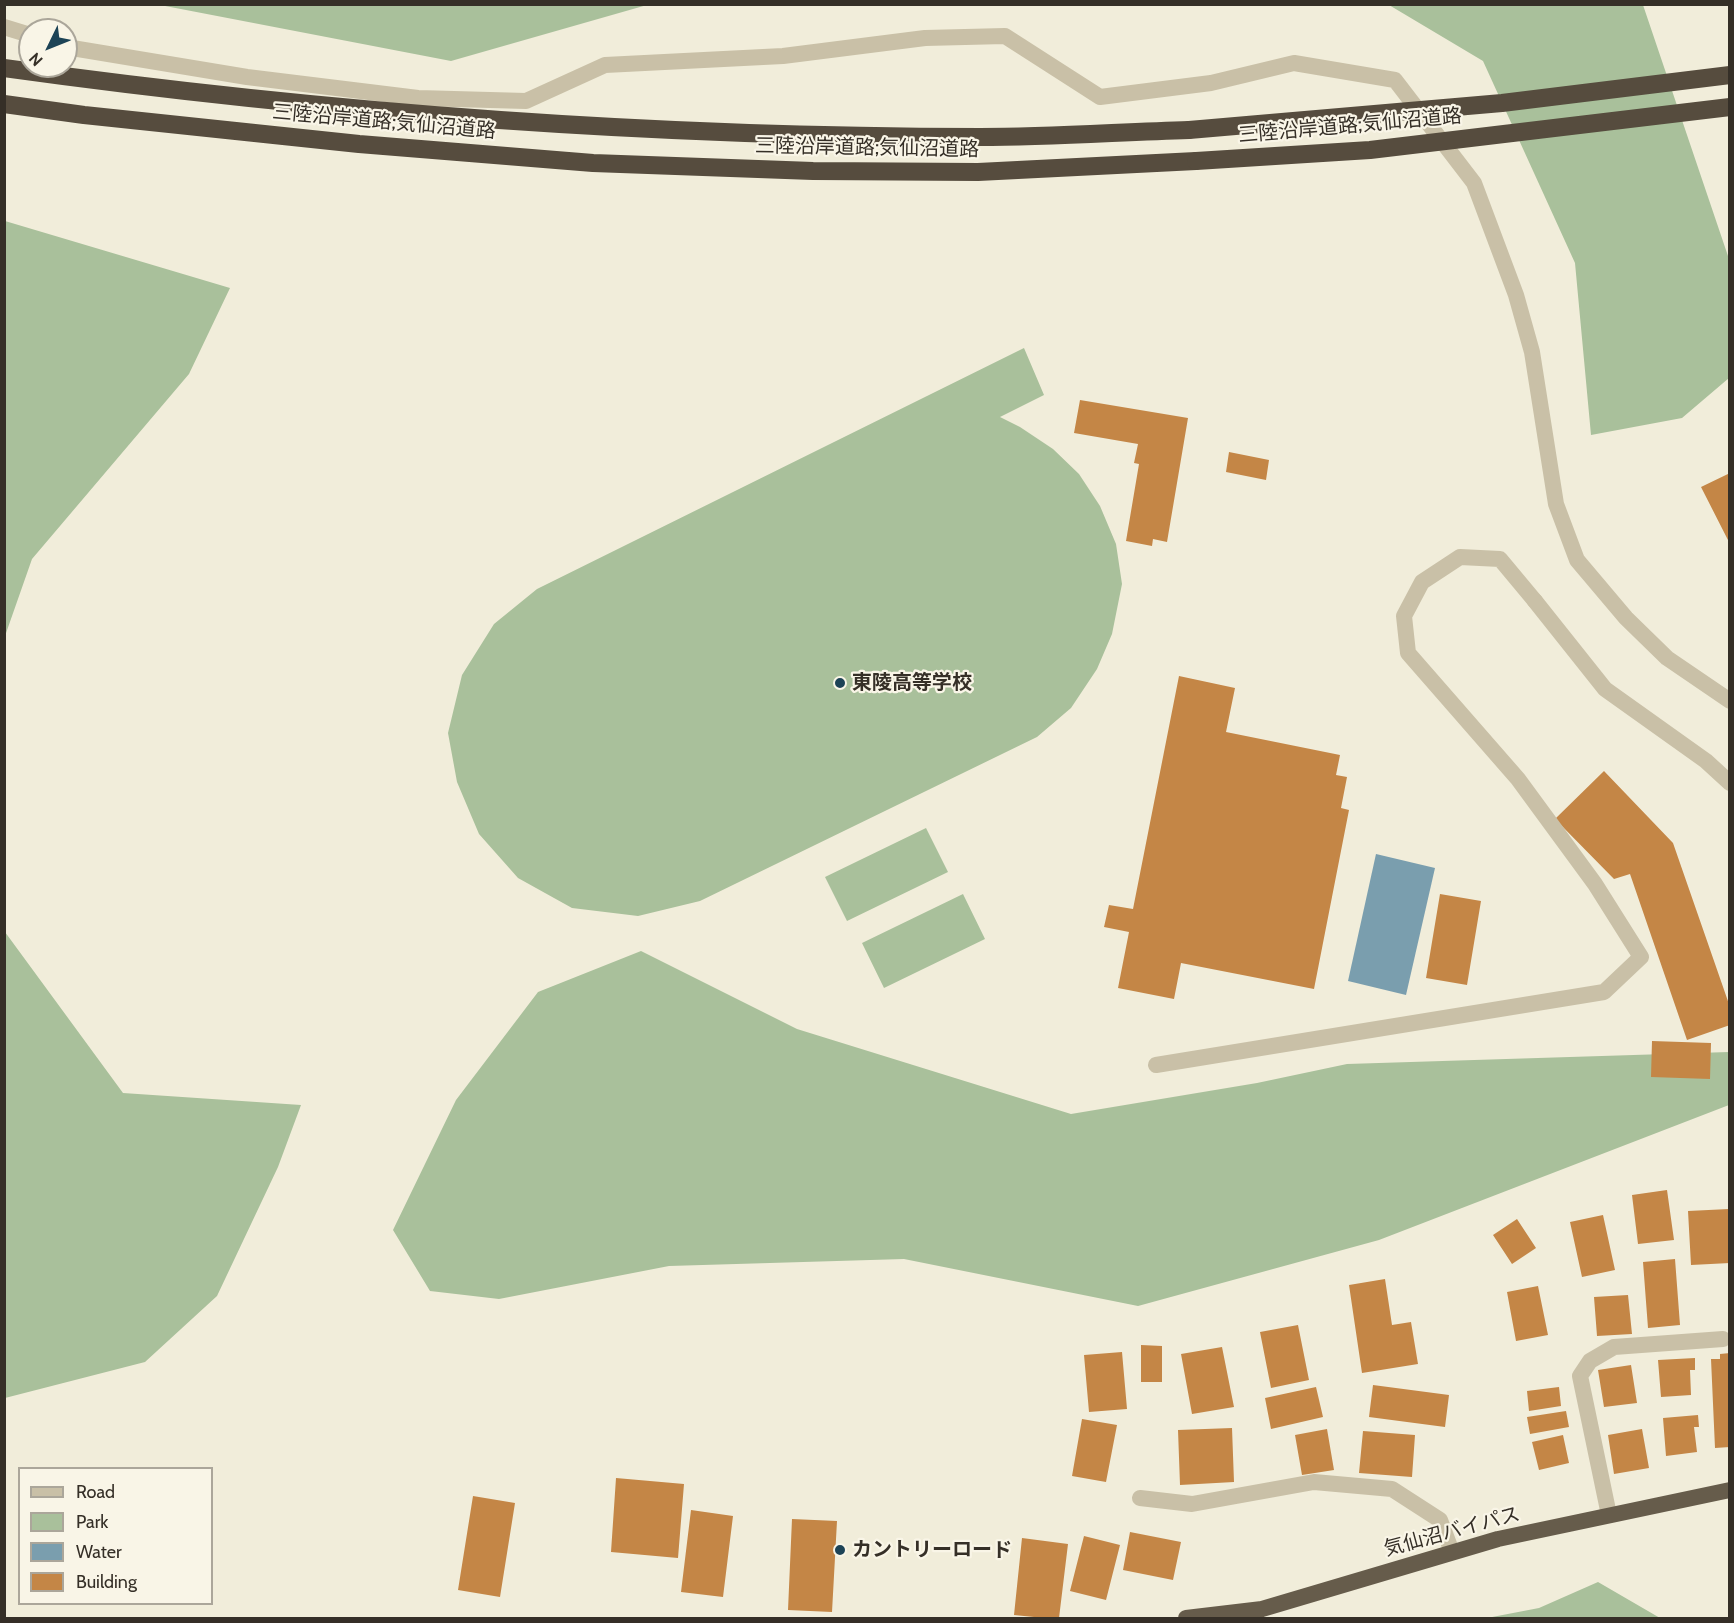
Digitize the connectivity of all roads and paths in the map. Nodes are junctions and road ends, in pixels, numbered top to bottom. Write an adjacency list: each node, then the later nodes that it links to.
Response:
1 (78, 49): 6 (street)
2 (4, 68): 3 (highway, 三陸沿岸道路;気仙沼道路, bridge)
3 (1730, 75)
4 (4, 104): 5 (highway, 三陸沿岸道路;気仙沼道路, bridge)
5 (1730, 107)
6 (1730, 701)
7 (1730, 783): 8 (street)
8 (1156, 1065)
9 (1723, 1339): 12 (street)
10 (1730, 1490): 12 (highway, 気仙沼バイパス)
11 (1140, 1498): 13 (street)
12 (1609, 1515): 13 (highway, 気仙沼バイパス)
13 (1452, 1552): 14 (highway, 気仙沼バイパス)
14 (1186, 1618)

